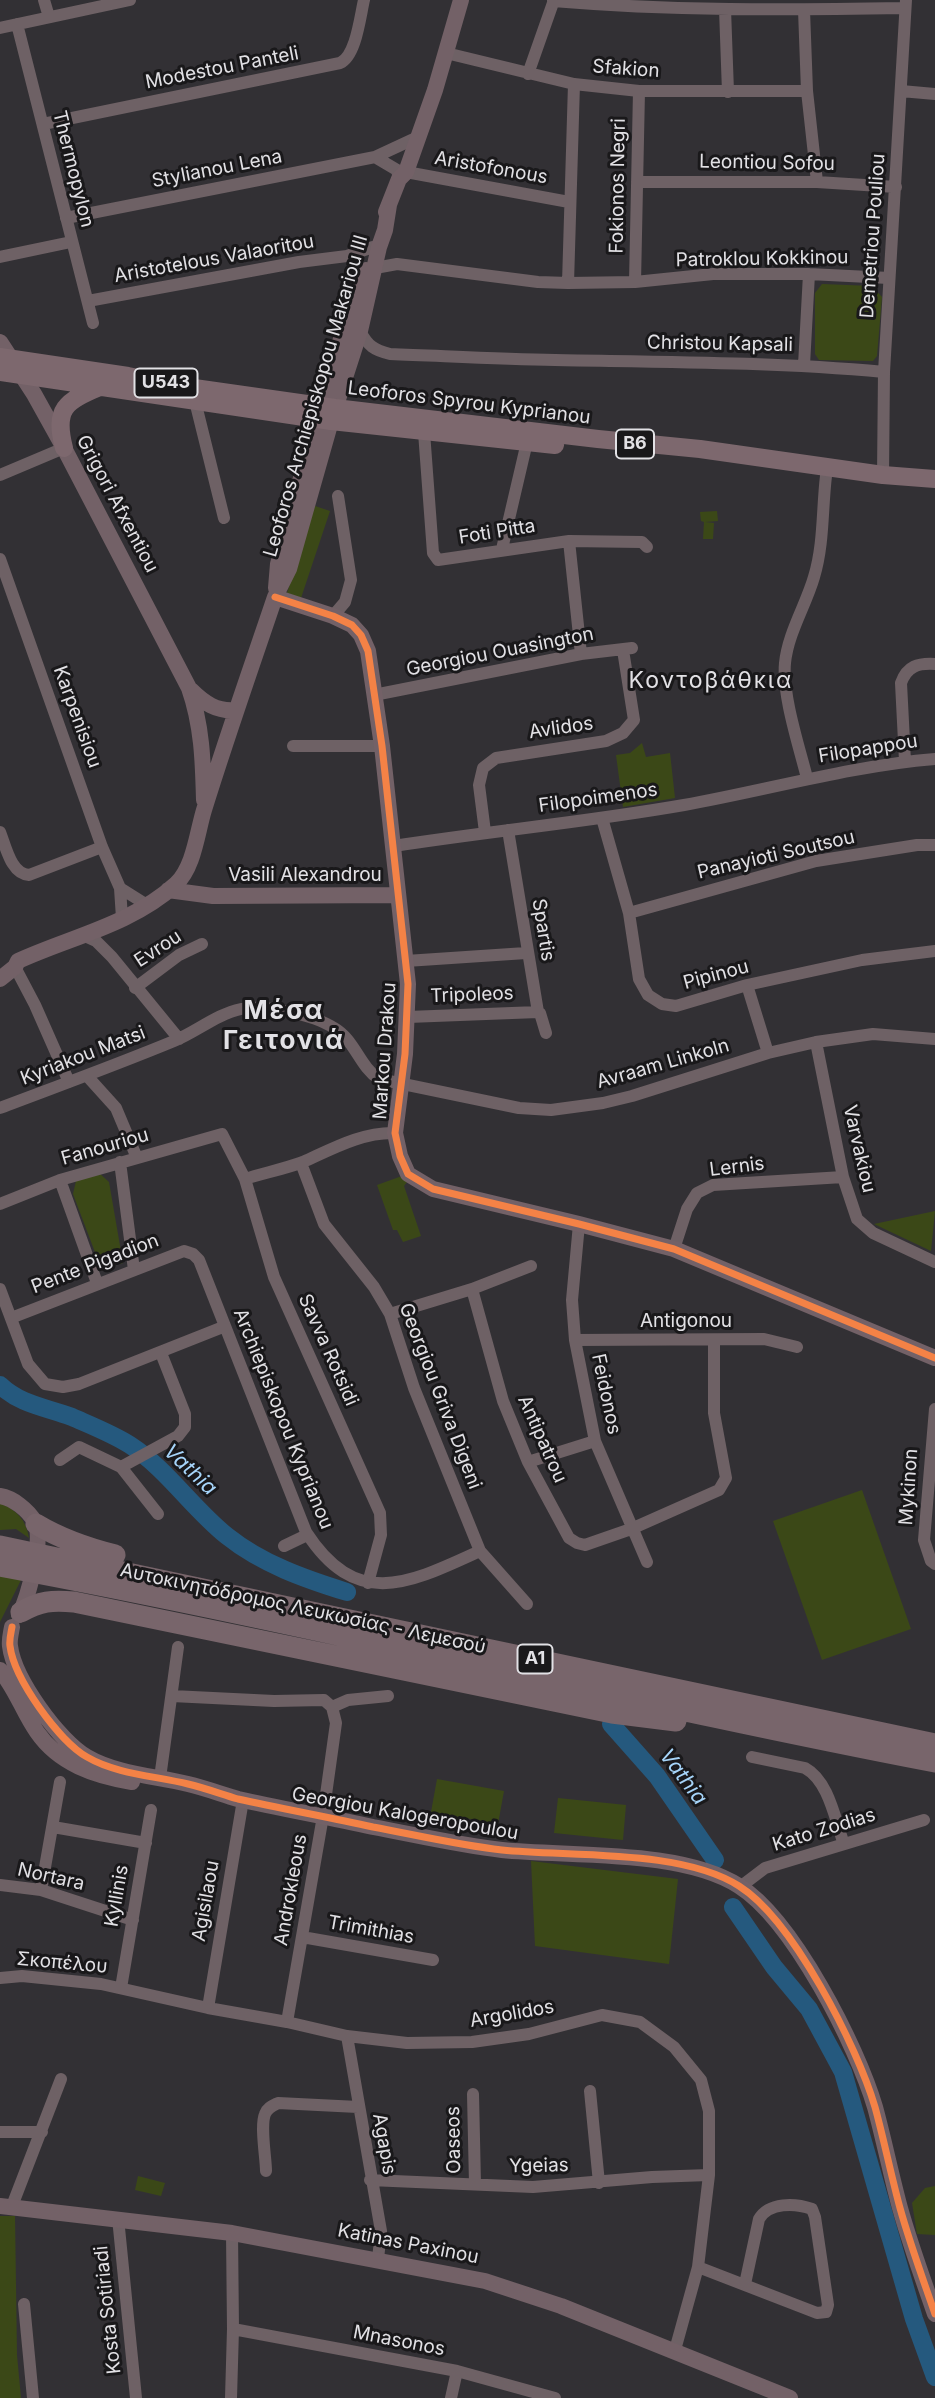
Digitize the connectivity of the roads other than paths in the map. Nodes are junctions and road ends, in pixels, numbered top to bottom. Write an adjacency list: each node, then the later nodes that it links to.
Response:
1 (44, 0): 9 (street)
2 (130, 0): 9 (street)
3 (364, 0): 20 (street, Modestou Panteli)
4 (461, 0): 12 (street, Leoforos Archiepiskopou Makariou III)
5 (554, 0): 7 (street); 13 (street)
6 (906, 4): 8 (street); 17 (street, Demetriou Pouliou)
7 (725, 9): 8 (street); 18 (street)
8 (804, 10): 16 (street)
9 (49, 17): 10 (street)
10 (17, 24): 11 (street); 20 (street, Thermopylon)
11 (0, 28)
12 (446, 53): 13 (street, Sfakion); 21 (street, Leoforos Archiepiskopou Makariou III)
13 (528, 74): 14 (street, Sfakion)
14 (574, 84): 15 (street, Sfakion); 27 (street)
15 (639, 91): 18 (street, Sfakion); 24 (street, Fokionos Negri)
16 (807, 91): 18 (street, Sfakion); 25 (street)
17 (901, 91): 19 (street); 26 (street, Demetriou Pouliou)
18 (728, 92)
19 (935, 94)
20 (43, 124): 28 (street, Thermopylon)
21 (418, 137): 22 (street, Stylianou Lena); 23 (street, Leoforos Archiepiskopou Makariou III)
22 (375, 157): 23 (street); 28 (street, Stylianou Lena)
23 (402, 175): 27 (street, Aristofonous); 30 (street, Leoforos Archiepiskopou Makariou III)
24 (637, 182): 25 (street, Leontiou Sofou); 37 (street, Fokionos Negri)
25 (817, 182): 26 (street, Leontiou Sofou)
26 (896, 187): 36 (street, Demetriou Pouliou)
27 (569, 202): 38 (street)
28 (66, 218): 29 (street, Thermopylon)
29 (71, 242): 32 (street); 39 (street, Thermopylon)
30 (376, 247): 31 (street, Aristotelous Valaoritou); 33 (street); 34 (street, Leoforos Archiepiskopou Makariou III)
31 (347, 256): 34 (street); 39 (street, Aristotelous Valaoritou)
32 (0, 257)
33 (397, 264): 34 (street); 38 (street)
34 (370, 269): 41 (street, Leoforos Archiepiskopou Makariou III); 49 (street, Leoforos Archiepiskopou Makariou III)
35 (809, 274): 36 (street, Patroklou Kokkinou); 37 (street, Patroklou Kokkinou); 44 (street)
36 (889, 278): 45 (street, Demetriou Pouliou)
37 (635, 282): 38 (street)
38 (568, 283)
39 (88, 301): 40 (street, Thermopylon)
40 (93, 323)
41 (360, 331): 44 (street, Christou Kapsali); 49 (street, Leoforos Archiepiskopou Makariou III)
42 (0, 342): 43 (street)
43 (4, 362): 46 (main road, Leoforos Spyrou Kyprianou / U543); 49 (main road, Leoforos Spyrou Kyprianou / U543)
44 (804, 365): 45 (street, Christou Kapsali)
45 (884, 372): 54 (street, Demetriou Pouliou)
46 (23, 376): 47 (main road, Leoforos Spyrou Kyprianou / U543); 52 (street, Grigori Afxentiou)
47 (100, 387): 48 (main road, Leoforos Spyrou Kyprianou / U543); 52 (main road)
48 (195, 401): 49 (main road, Leoforos Spyrou Kyprianou / U543); 59 (street)
49 (327, 414): 50 (main road, Leoforos Spyrou Kyprianou / B6); 54 (main road, Leoforos Spyrou Kyprianou / B6); 65 (street, Leoforos Archiepiskopou Makariou III)
50 (424, 432): 51 (main road, Leoforos Spyrou Kyprianou / B6); 62 (street, Foti Pitta)
51 (527, 442): 55 (main road, Leoforos Spyrou Kyprianou / B6); 62 (street)
52 (64, 448): 53 (street); 70 (street, Grigori Afxentiou)
53 (0, 475)
54 (883, 475): 56 (main road, Leoforos Spyrou Kyprianou / B6)
55 (826, 476): 57 (main road, Leoforos Spyrou Kyprianou / B6); 77 (street)
56 (935, 479)
57 (935, 488)
58 (338, 496): 66 (street)
59 (224, 518)
60 (569, 541): 61 (street, Foti Pitta); 62 (street, Foti Pitta); 68 (street)
61 (648, 547)
62 (502, 549)
63 (0, 559): 64 (street, Karpenisiou)
64 (2, 573): 85 (street, Karpenisiou)
65 (275, 597): 66 (street, Markou Drakou); 72 (street, Leoforos Archiepiskopou Makariou III)
66 (333, 616): 71 (street, Markou Drakou)
67 (628, 649): 68 (street, Georgiou Ouasington); 82 (street, Avlidos)
68 (581, 654): 71 (street, Georgiou Ouasington)
69 (930, 664): 76 (street)
70 (189, 688): 72 (street, Grigori Afxentiou); 78 (street, Grigori Afxentiou)
71 (374, 695): 74 (street, Markou Drakou)
72 (236, 710): 78 (street, Leoforos Archiepiskopou Makariou III)
73 (293, 746): 74 (street)
74 (382, 746): 84 (street, Markou Drakou)
75 (935, 759): 76 (street, Filopappou)
76 (905, 761): 77 (street, Filopappou)
77 (807, 778): 79 (street, Filopoimenos)
78 (204, 809): 86 (street, Leoforos Archiepiskopou Makariou III)
79 (602, 818): 80 (street, Filopoimenos); 92 (street, Pipinou)
80 (508, 830): 82 (street, Filopoimenos); 97 (street, Spartis)
81 (0, 832): 85 (street)
82 (485, 832): 84 (street, Filopoimenos)
83 (935, 845): 92 (street, Panayioti Soutsou)
84 (394, 846): 89 (street, Markou Drakou)
85 (102, 847): 87 (street, Karpenisiou)
86 (191, 857): 88 (street, Leoforos Archiepiskopou Makariou III); 90 (street, Vasili Alexandrou)
87 (120, 888): 91 (street); 93 (street, Karpenisiou)
88 (169, 890): 90 (street, Vasili Alexandrou); 91 (street, Leoforos Archiepiskopou Makariou III)
89 (397, 895): 90 (street, Vasili Alexandrou); 98 (street, Markou Drakou)
90 (213, 896)
91 (147, 905): 93 (street, Leoforos Archiepiskopou Makariou III)
92 (629, 913): 101 (street, Pipinou)
93 (122, 918): 94 (street, Leoforos Archiepiskopou Makariou III)
94 (79, 938): 99 (street, Leoforos Archiepiskopou Makariou III); 102 (street)
95 (202, 944): 102 (street, Evrou)
96 (935, 951): 101 (street, Pipinou)
97 (526, 953): 98 (street); 103 (street, Spartis)
98 (406, 961): 104 (street, Markou Drakou)
99 (8, 970): 100 (street, Leoforos Archiepiskopou Makariou III); 111 (street)
100 (0, 979)
101 (747, 985): 109 (street)
102 (135, 988): 106 (street)
103 (538, 1012): 104 (street, Tripoleos); 105 (street, Spartis)
104 (408, 1017): 112 (street, Markou Drakou)
105 (546, 1033)
106 (179, 1039): 110 (street, Kyriakou Matsi); 112 (street, Kyriakou Matsi)
107 (935, 1039): 108 (street, Avraam Linkoln)
108 (816, 1042): 109 (street, Avraam Linkoln); 119 (street, Varvakiou)
109 (768, 1053): 112 (street, Avraam Linkoln)
110 (88, 1077): 111 (street, Kyriakou Matsi); 116 (street)
111 (69, 1082): 113 (street, Kyriakou Matsi)
112 (402, 1084): 114 (street, Markou Drakou)
113 (0, 1108)
114 (395, 1133): 118 (street); 123 (street, Markou Drakou)
115 (222, 1134): 116 (street, Fanouriou); 120 (street, Savva Rotsidi)
116 (137, 1158): 117 (street, Fanouriou)
117 (120, 1162): 121 (street, Fanouriou); 128 (street)
118 (301, 1163): 120 (street); 132 (street, Georgiou Griva Digeni)
119 (843, 1177): 124 (street, Lernis); 126 (street, Varvakiou)
120 (245, 1179): 157 (street, Savva Rotsidi)
121 (60, 1180): 122 (street, Fanouriou); 129 (street)
122 (0, 1204)
123 (579, 1224): 124 (street, Markou Drakou); 135 (street, Feidonos)
124 (674, 1249): 139 (street, Markou Drakou)
125 (193, 1254): 128 (street, Pente Pigadion); 134 (street, Archiepiskopou Kyprianou)
126 (935, 1262)
127 (531, 1266): 131 (street)
128 (134, 1269): 129 (street, Pente Pigadion)
129 (97, 1283): 133 (street, Pente Pigadion)
130 (0, 1289): 133 (street)
131 (472, 1289): 132 (street); 144 (street, Antipatrou)
132 (390, 1314): 153 (street, Georgiou Griva Digeni)
133 (11, 1318): 138 (street)
134 (223, 1327): 138 (street); 150 (street, Archiepiskopou Kyprianou)
135 (575, 1340): 136 (street, Antigonou); 141 (street, Feidonos)
136 (714, 1340): 137 (street, Antigonou); 149 (street)
137 (797, 1347)
138 (161, 1353): 145 (street)
139 (935, 1358)
140 (935, 1409): 142 (street, Mykinon)
141 (595, 1441): 144 (street); 149 (street, Feidonos)
142 (933, 1449): 155 (street, Mykinon)
143 (60, 1460): 145 (street)
144 (528, 1462): 149 (street, Antipatrou)
145 (121, 1467): 147 (street)
146 (3, 1494): 148 (street)
147 (158, 1514)
148 (36, 1524): 160 (street); 166 (highway)
149 (631, 1529): 154 (street, Feidonos)
150 (307, 1535): 152 (street); 157 (street, Archiepiskopou Kyprianou)
151 (0, 1546): 159 (highway, Αυτοκινητόδρομος Λευκωσίας - Λεμεσού / A1)
152 (284, 1546)
153 (480, 1551): 157 (street, Archiepiskopou Kyprianou); 158 (street, Georgiou Griva Digeni)
154 (647, 1562)
155 (935, 1564)
156 (0, 1566): 159 (highway, Αυτοκινητόδρομος Λευκωσίας - Λεμεσού / A1)
157 (368, 1583)
158 (527, 1604)
159 (295, 1617): 166 (highway, Αυτοκινητόδρομος Λευκωσίας - Λεμεσού / A1)
160 (11, 1626): 166 (highway); 170 (street)
161 (178, 1647): 163 (street)
162 (0, 1670): 172 (street)
163 (172, 1696): 165 (street); 170 (street)
164 (388, 1696): 165 (street)
165 (332, 1707): 175 (street, Androkleous)
166 (771, 1720): 167 (highway, Αυτοκινητόδρομος Λευκωσίας - Λεμεσού / A1); 169 (highway, Αυτοκινητόδρομος Λευκωσίας - Λεμεσού / A1)
167 (935, 1744)
168 (752, 1757): 179 (street)
169 (935, 1762)
170 (160, 1778): 172 (street)
171 (60, 1782): 177 (street)
172 (214, 1793): 173 (street, Georgiou Kalogeropoulou)
173 (243, 1800): 175 (street, Georgiou Kalogeropoulou); 188 (street, Agisilaou)
174 (150, 1810): 178 (street, Kyllinis)
175 (323, 1816): 181 (street, Georgiou Kalogeropoulou); 184 (street, Androkleous)
176 (924, 1820): 179 (street, Kato Zodias)
177 (54, 1828): 178 (street); 182 (street)
178 (146, 1843): 183 (street, Kyllinis)
179 (844, 1844): 181 (street, Kato Zodias)
180 (0, 1885): 182 (street, Nortara)
181 (740, 1887): 209 (street, Georgiou Kalogeropoulou)
182 (41, 1890): 183 (street, Nortara)
183 (133, 1920): 187 (street, Kyllinis)
184 (302, 1937): 185 (street, Trimithias); 189 (street, Androkleous)
185 (433, 1960)
186 (0, 1978): 187 (street, Σκοπέλου)
187 (121, 1988): 188 (street, Argolidos)
188 (208, 2008): 189 (street, Argolidos)
189 (287, 2022): 190 (street, Argolidos)
190 (347, 2036): 194 (street, Agapis); 198 (street, Argolidos)
191 (61, 2079): 196 (street)
192 (590, 2091): 200 (street)
193 (473, 2094): 201 (street, Oaseos)
194 (358, 2108): 197 (street); 199 (street, Agapis)
195 (0, 2132): 196 (street)
196 (42, 2132): 202 (street)
197 (266, 2171)
198 (709, 2175): 200 (street, Ygeias); 206 (street, Argolidos)
199 (370, 2180): 201 (street, Ygeias); 205 (street, Agapis)
200 (599, 2183): 201 (street, Ygeias)
201 (475, 2184)
202 (6, 2206): 203 (street, Katinas Paxinou)
203 (118, 2218): 204 (street, Katinas Paxinou); 215 (street, Kosta Sotiriadi)
204 (232, 2232): 205 (street, Katinas Paxinou); 210 (street)
205 (378, 2259): 211 (street, Katinas Paxinou)
206 (698, 2267): 207 (street); 211 (street, Argolidos)
207 (745, 2284): 207 (street)
208 (24, 2304): 214 (street)
209 (935, 2314)
210 (233, 2329): 212 (street, Mnasonos); 216 (street)
211 (675, 2350): 218 (street, Katinas Paxinou)
212 (457, 2371): 213 (street, Mnasonos); 217 (street)
213 (549, 2397)
214 (33, 2398)
215 (136, 2398)
216 (231, 2398)
217 (451, 2398)
218 (790, 2398)

